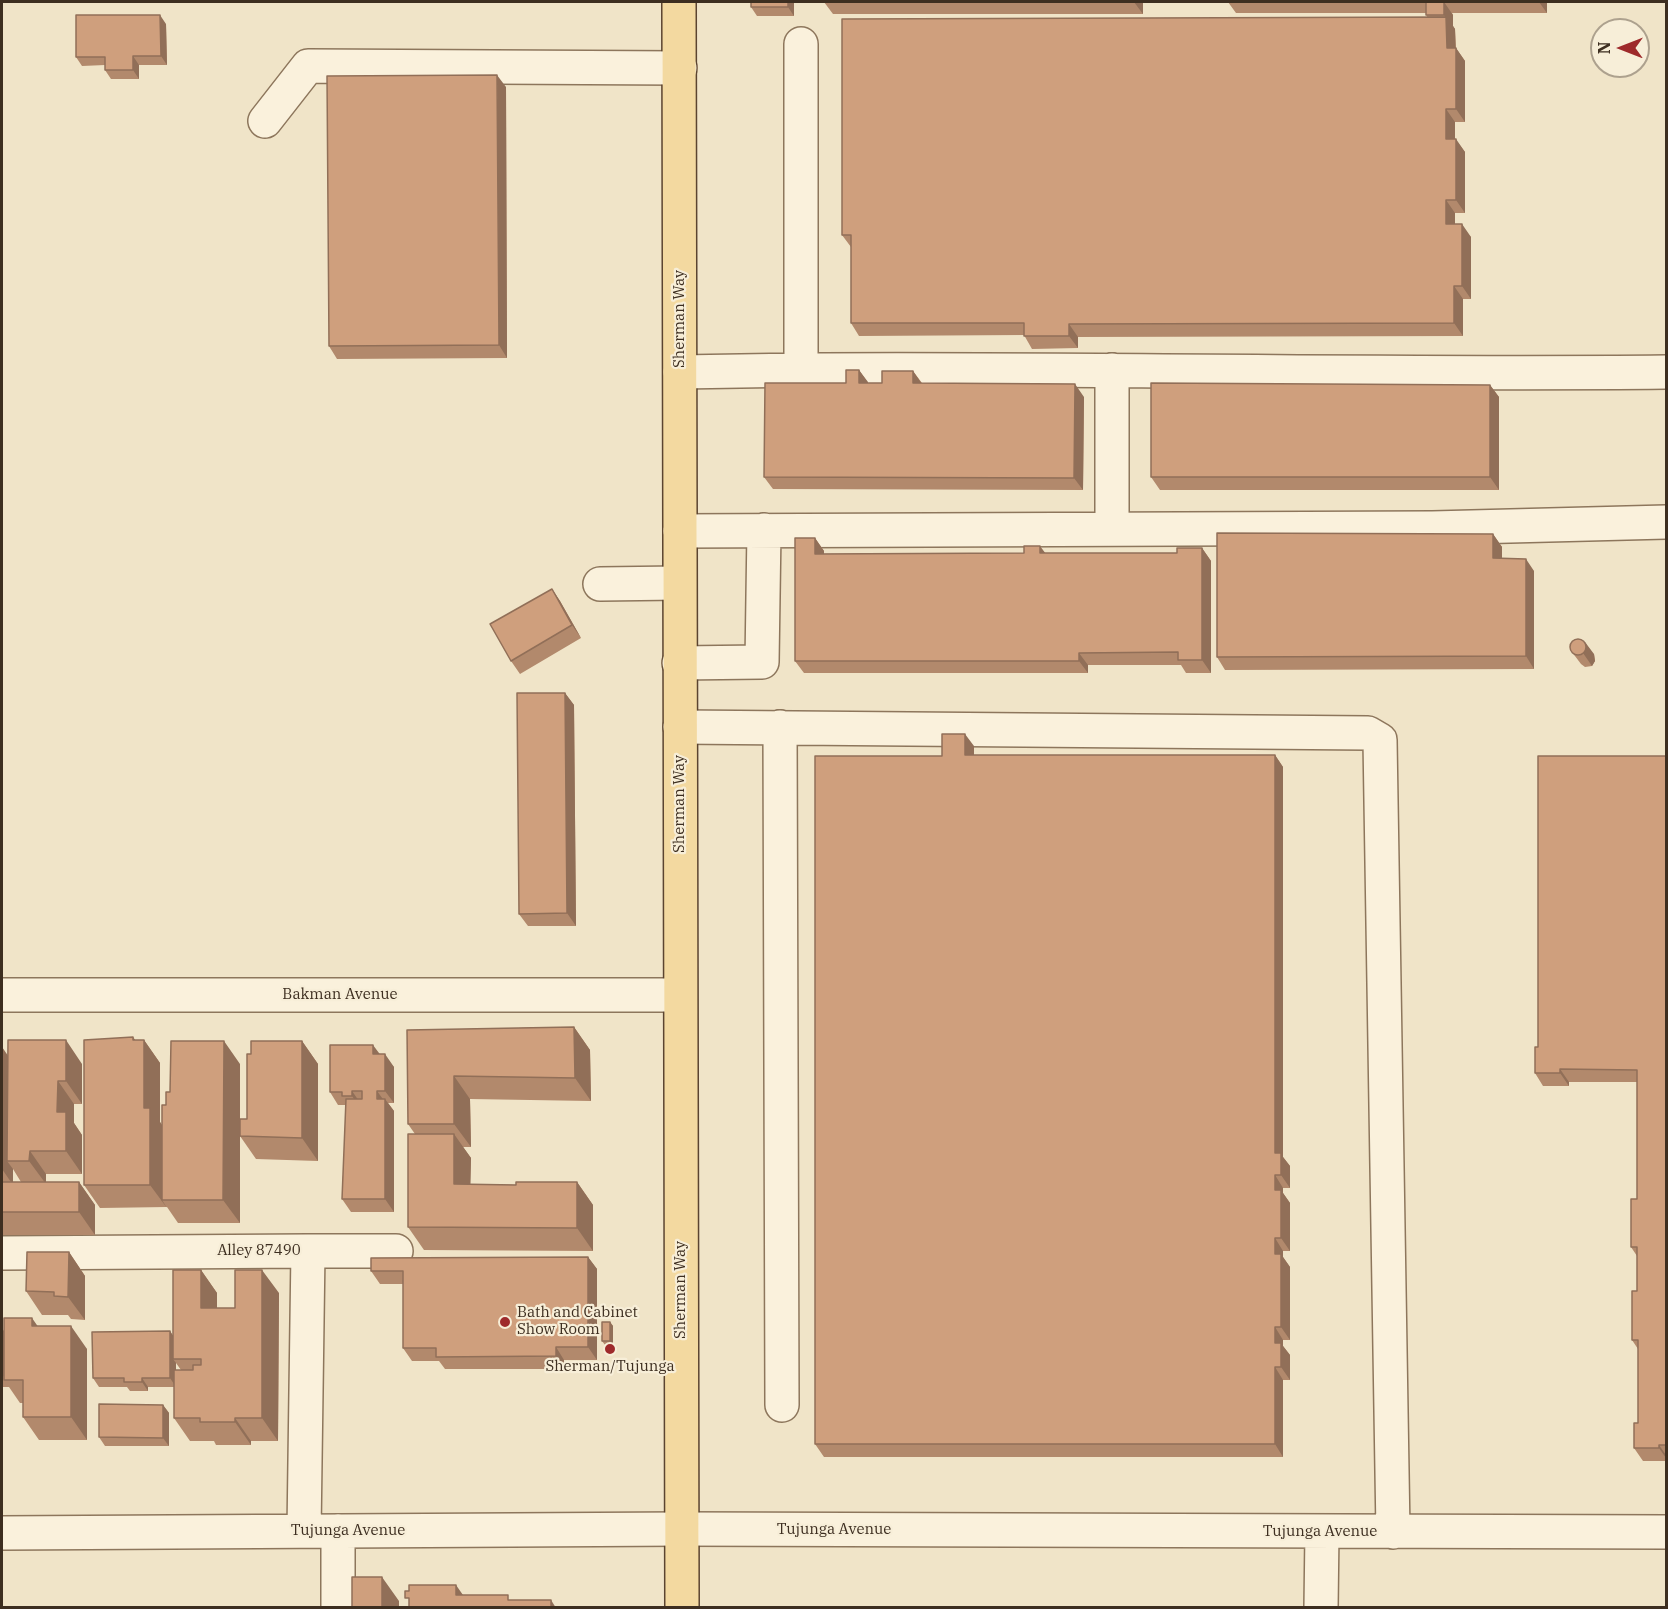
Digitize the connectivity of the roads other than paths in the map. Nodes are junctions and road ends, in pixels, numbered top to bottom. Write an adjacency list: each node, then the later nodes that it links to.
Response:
1 (679, 2): 3 (main road, Sherman Way)
2 (801, 44): 5 (street)
3 (680, 68): 4 (street); 7 (main road, Sherman Way)
4 (265, 121)
5 (801, 370): 6 (street); 7 (street)
6 (1112, 370): 8 (street); 10 (street)
7 (680, 372): 12 (main road, Sherman Way)
8 (1666, 372)
9 (1666, 522): 10 (street)
10 (1112, 529): 11 (street)
11 (764, 530): 12 (street); 15 (street)
12 (680, 531): 13 (main road, Sherman Way)
13 (679, 583): 14 (street); 15 (main road, Sherman Way)
14 (600, 584)
15 (679, 663): 16 (main road, Sherman Way)
16 (680, 727): 17 (street); 19 (main road, Sherman Way)
17 (780, 728): 23 (street); 28 (street)
18 (2, 995): 19 (street, Bakman Avenue)
19 (679, 995): 24 (main road, Sherman Way)
20 (308, 1251): 21 (street); 22 (street, Alley 87490); 25 (street, Alley 87490)
21 (396, 1251)
22 (2, 1253)
23 (782, 1405)
24 (682, 1529): 26 (street, Tujunga Avenue); 27 (street, Tujunga Avenue); 32 (main road, Sherman Way)
25 (304, 1531): 26 (street, Tujunga Avenue); 30 (street, Tujunga Avenue)
26 (338, 1531): 31 (street)
27 (1322, 1532): 28 (street, Tujunga Avenue); 33 (street)
28 (1393, 1532): 29 (street, Tujunga Avenue)
29 (1666, 1532)
30 (2, 1533)
31 (338, 1608)
32 (681, 1608)
33 (1320, 1608)

